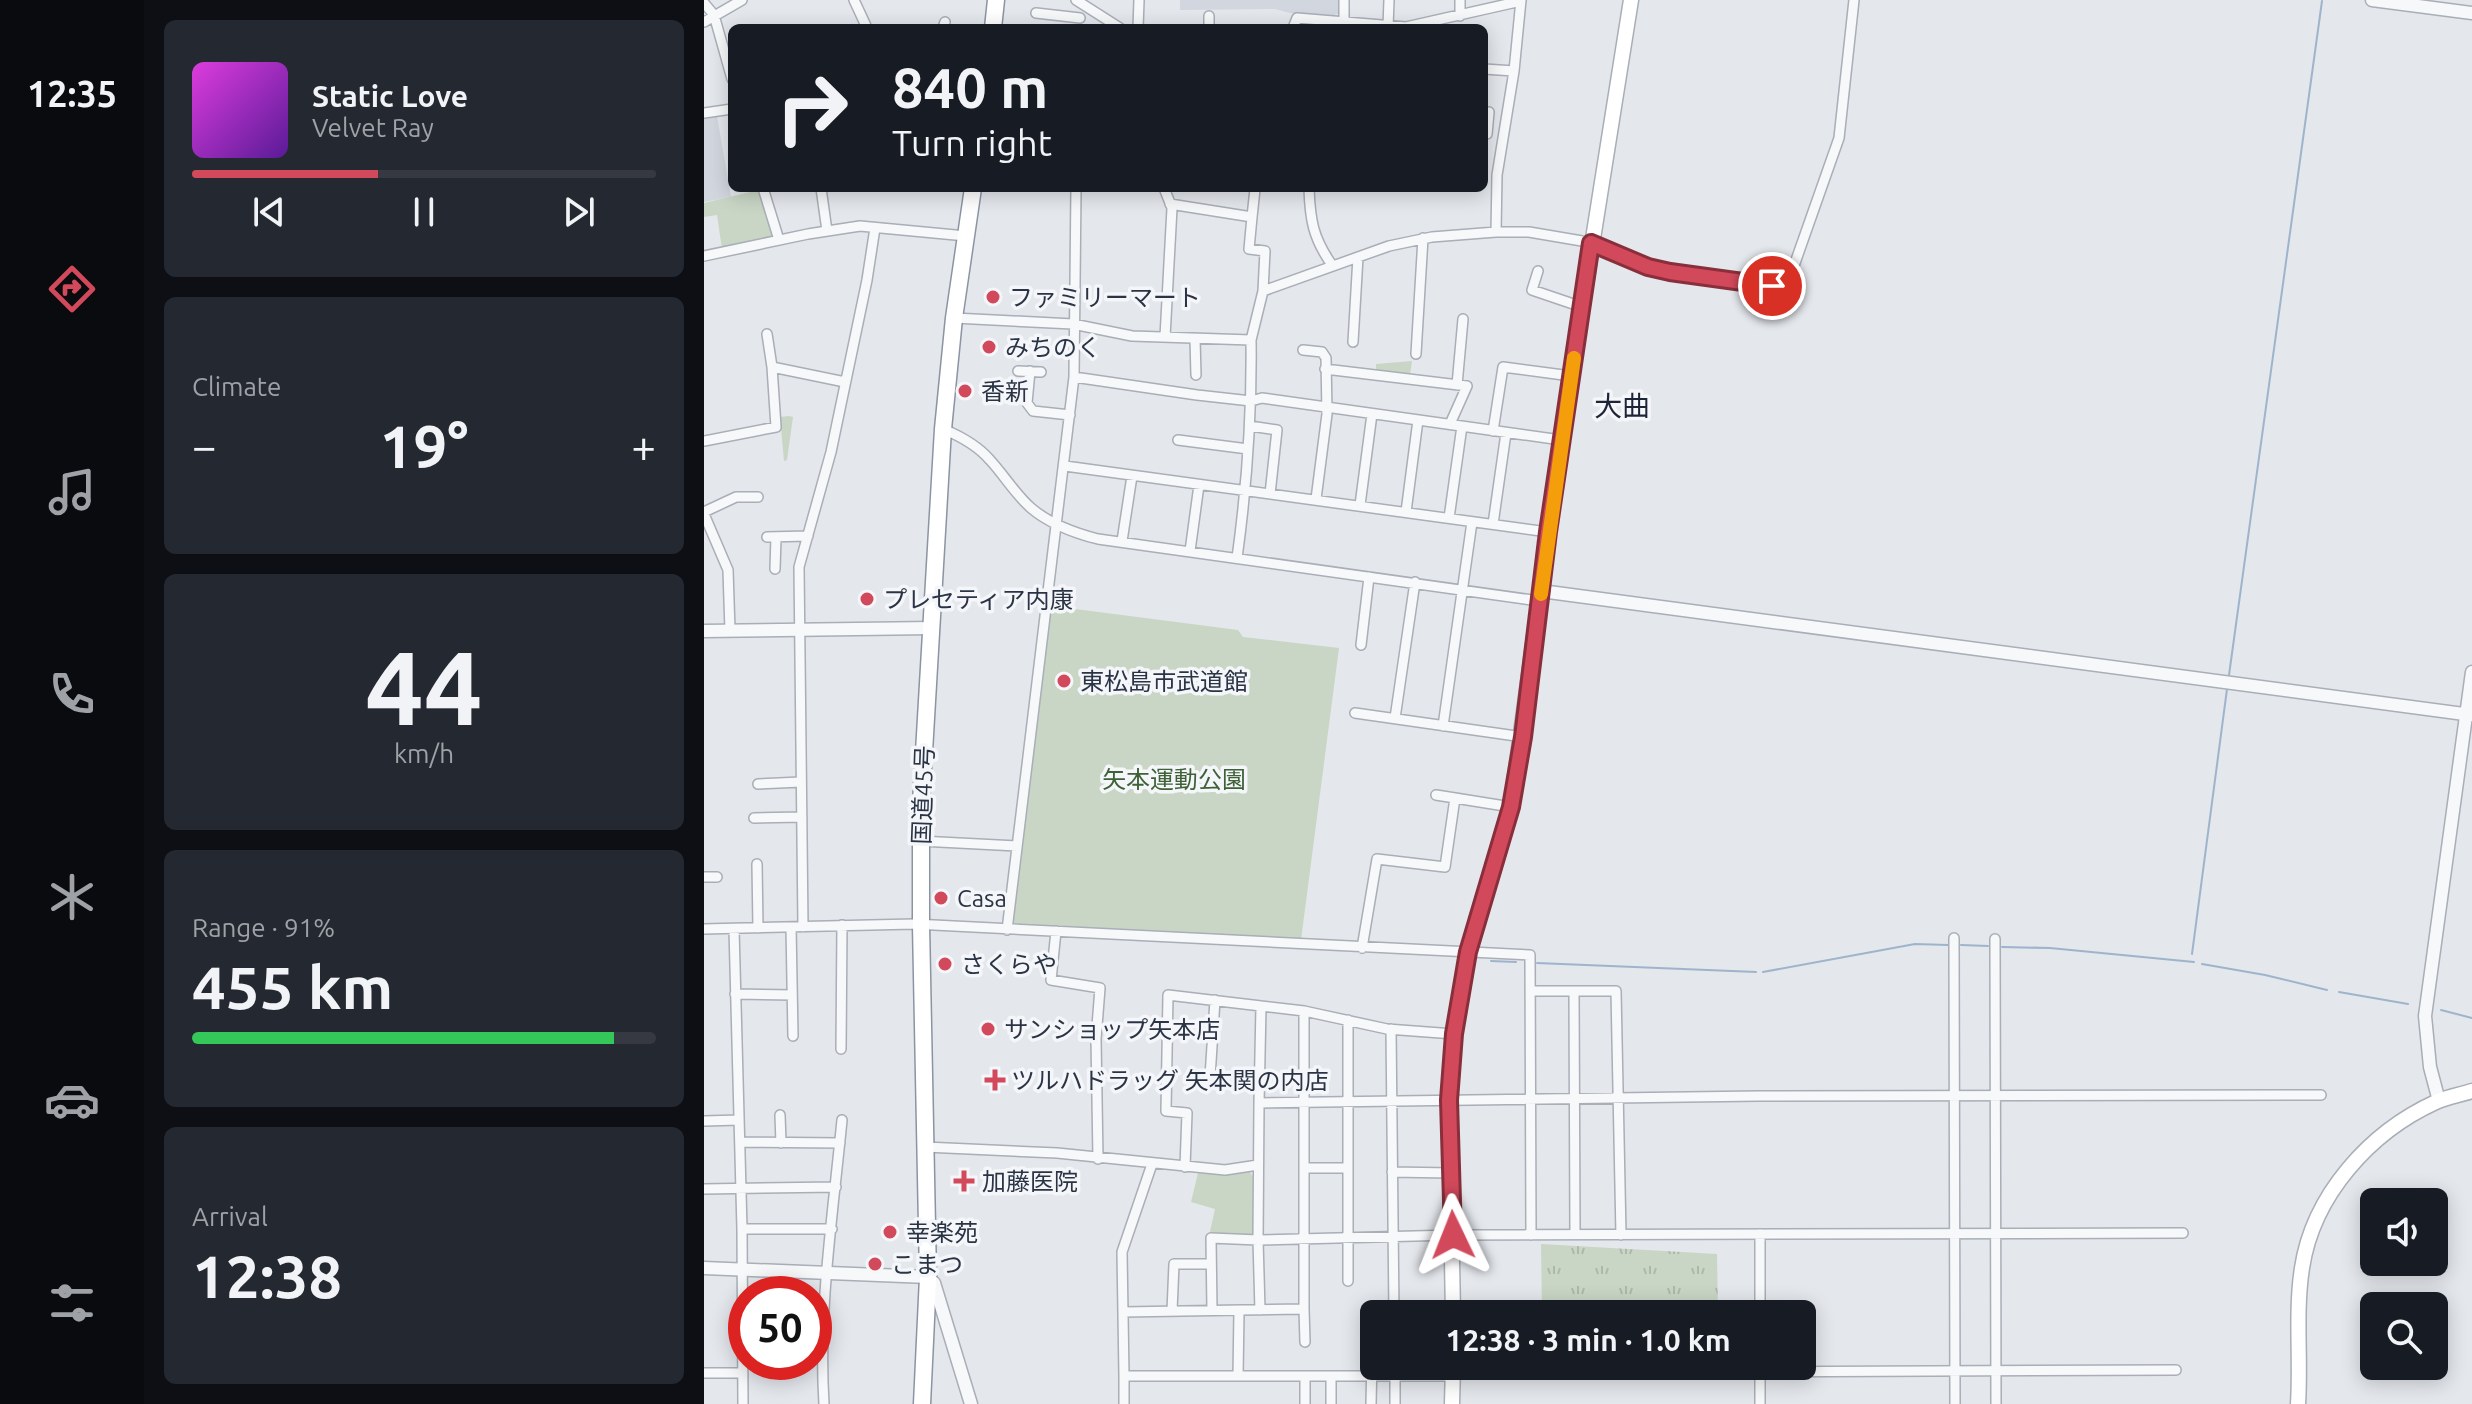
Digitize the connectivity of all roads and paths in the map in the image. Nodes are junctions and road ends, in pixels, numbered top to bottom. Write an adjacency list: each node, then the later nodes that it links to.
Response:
1 (742, 0): 16 (street)
2 (854, 0): 22 (street)
3 (996, 0): 23 (highway)
4 (1139, 0): 25 (street)
5 (1344, 0): 19 (street)
6 (1389, 0): 29 (street)
7 (1460, 0): 18 (street)
8 (1521, 0): 18 (street); 33 (street)
9 (1631, 0): 57 (main road)
10 (1854, 0): 57 (street)
11 (2372, 0): 15 (street)
12 (1078, 2): 21 (street); 24 (street)
13 (704, 3): 16 (street)
14 (1036, 13): 21 (street)
15 (2472, 13)
16 (714, 15): 20 (street); 31 (street)
17 (1209, 16): 26 (street)
18 (1460, 16): 30 (street)
19 (1344, 21): 27 (street); 28 (street)
20 (704, 22)
21 (1080, 23)
22 (865, 24)
23 (993, 24)
24 (1114, 24)
25 (1138, 24)
26 (1209, 24)
27 (1295, 24)
28 (1366, 24)
29 (1388, 24)
30 (1424, 24)
31 (728, 65)
32 (1488, 69): 33 (street)
33 (1514, 71): 39 (street)
34 (728, 110): 36 (street)
35 (1489, 112): 37 (street)
36 (704, 113)
37 (1488, 119)
38 (1488, 134): 39 (street)
39 (1504, 135): 41 (street)
40 (1488, 175): 41 (street)
41 (1497, 175): 53 (street)
42 (764, 192): 56 (street)
43 (822, 192): 52 (street)
44 (972, 192): 54 (highway, 国道45号)
45 (1076, 192): 66 (street)
46 (1166, 192): 49 (street)
47 (1255, 192): 50 (street)
48 (1309, 192): 60 (street)
49 (1170, 204): 50 (street); 68 (street)
50 (1252, 217): 62 (street)
51 (875, 228): 52 (street); 54 (street); 80 (street)
52 (827, 231): 56 (street)
53 (1496, 232): 55 (street); 57 (street)
54 (966, 236): 64 (highway, 国道45号)
55 (1423, 238): 59 (street); 73 (street)
56 (779, 240): 58 (street)
57 (1591, 243): 63 (main road)
58 (704, 256)
59 (1358, 257): 60 (street); 71 (street)
60 (1332, 265): 62 (street)
61 (1538, 271): 63 (street)
62 (1263, 291): 70 (street)
63 (1582, 307): 78 (main road)
64 (954, 318): 66 (street); 90 (highway, 国道45号)
65 (1463, 319): 81 (street)
66 (1073, 324): 68 (street); 79 (street)
67 (767, 334): 74 (street)
68 (1165, 337): 69 (street)
69 (1195, 339): 70 (street); 77 (street)
70 (1251, 340): 82 (street)
71 (1353, 342)
72 (1303, 350): 75 (street)
73 (1416, 354)
74 (772, 367): 80 (street); 95 (street)
75 (1325, 369): 81 (street); 83 (street)
76 (1018, 371): 85 (street)
77 (1196, 375)
78 (1571, 376): 91 (street); 94 (main road)
79 (1074, 377): 82 (street); 85 (street)
80 (845, 382): 112 (street)
81 (1457, 385): 87 (street)
82 (1251, 401): 83 (street); 88 (street)
83 (1326, 407): 84 (street); 103 (street)
84 (1372, 414): 86 (street); 104 (street)
85 (1070, 415): 97 (street)
86 (1418, 420): 87 (street); 105 (street)
87 (1450, 424): 89 (street)
88 (1250, 426): 96 (street); 101 (street)
89 (1462, 426): 91 (street); 107 (street)
90 (943, 429): 110 (street); 121 (highway, 国道45号)
91 (1493, 431): 92 (street)
92 (1506, 433): 94 (street); 109 (street)
93 (1178, 440): 96 (street)
94 (1561, 440): 111 (main road)
95 (704, 441)
96 (1248, 449): 100 (street)
97 (1065, 466): 98 (street); 110 (street)
98 (1132, 476): 99 (street); 113 (street)
99 (1199, 485): 100 (street); 114 (street)
100 (1246, 491): 101 (street); 115 (street)
101 (1270, 494): 103 (street)
102 (758, 497): 106 (street)
103 (1316, 499): 104 (street)
104 (1360, 505): 105 (street)
105 (1406, 512): 107 (street)
106 (704, 513): 124 (street)
107 (1449, 518): 108 (street)
108 (1472, 522): 109 (street); 119 (street)
109 (1493, 524): 111 (street)
110 (1058, 525): 113 (street); 140 (street)
111 (1548, 532): 120 (main road)
112 (808, 536): 116 (street); 122 (street)
113 (1122, 541): 114 (street)
114 (1190, 551): 115 (street)
115 (1237, 558): 117 (street)
116 (775, 569)
117 (1369, 577): 118 (street); 125 (street)
118 (1415, 582): 119 (street); 129 (street)
119 (1463, 590): 120 (street); 130 (street)
120 (1540, 596): 128 (street); 131 (main road)
121 (932, 628): 122 (street); 139 (highway, 国道45号)
122 (800, 629): 124 (street); 132 (street)
123 (704, 631): 124 (street)
124 (730, 631)
125 (1361, 645)
126 (2472, 672): 128 (street)
127 (1355, 713): 129 (street)
128 (2469, 715): 178 (street)
129 (1395, 718): 130 (street)
130 (1443, 726): 131 (street)
131 (1523, 737): 136 (main road)
132 (801, 782): 133 (street); 137 (street)
133 (758, 784)
134 (1436, 795): 135 (street)
135 (1455, 798): 136 (street); 155 (street)
136 (1511, 807): 156 (main road)
137 (802, 817): 138 (street); 147 (street)
138 (754, 818)
139 (920, 841): 140 (street); 145 (highway, 国道45号)
140 (1017, 846): 151 (street)
141 (757, 864): 148 (street)
142 (704, 877): 143 (street)
143 (717, 877)
144 (842, 925): 145 (street); 147 (street); 168 (street)
145 (921, 925): 151 (street); 190 (highway, 国道45号)
146 (791, 927): 147 (street); 148 (street); 160 (street)
147 (803, 927)
148 (758, 928): 150 (street)
149 (704, 929): 150 (street)
150 (734, 929): 159 (street)
151 (1007, 930): 152 (street)
152 (1056, 931): 155 (street); 191 (street)
153 (1954, 938): 172 (street)
154 (1995, 939): 173 (street)
155 (1362, 948): 156 (street)
156 (1468, 952): 157 (street); 166 (main road)
157 (1531, 991): 158 (street); 177 (street)
158 (1574, 991): 174 (street); 175 (street)
159 (735, 994): 160 (street); 184 (street)
160 (792, 995): 167 (street)
161 (1215, 1000): 162 (street); 169 (street); 194 (street)
162 (1261, 1006): 163 (street); 181 (street)
163 (1304, 1011): 164 (street); 182 (street)
164 (1348, 1020): 165 (street); 179 (street)
165 (1391, 1029): 166 (street); 180 (street)
166 (1454, 1034): 176 (main road)
167 (793, 1036)
168 (841, 1049)
169 (1210, 1077)
170 (2472, 1091): 178 (main road)
171 (2321, 1095): 173 (street)
172 (1954, 1097): 173 (street); 174 (street); 210 (street)
173 (1996, 1097): 211 (street)
174 (1619, 1098): 175 (street); 209 (street)
175 (1574, 1099): 177 (street); 205 (street)
176 (1449, 1100): 177 (street); 180 (street); 198 (main road)
177 (1530, 1100): 208 (street)
178 (2439, 1101): 262 (main road)
179 (1348, 1102): 180 (street); 182 (street); 196 (street)
180 (1392, 1102): 197 (street)
181 (1259, 1103): 182 (street); 193 (street)
182 (1305, 1103): 195 (street)
183 (780, 1115): 188 (street)
184 (739, 1120): 186 (street); 187 (street)
185 (842, 1120): 189 (street)
186 (704, 1121)
187 (740, 1142): 188 (street); 199 (street)
188 (781, 1143): 189 (street)
189 (840, 1143): 200 (street)
190 (925, 1147): 191 (street); 221 (highway, 国道45号)
191 (1098, 1159): 192 (street)
192 (1152, 1164): 194 (street); 231 (street)
193 (1258, 1165): 194 (street); 214 (street)
194 (1185, 1167)
195 (1304, 1168): 196 (street); 215 (street)
196 (1347, 1168): 213 (street)
197 (1392, 1172): 198 (street); 212 (street)
198 (1451, 1173): 207 (main road)
199 (741, 1187): 200 (street); 201 (street); 202 (street)
200 (836, 1187): 203 (street)
201 (704, 1189)
202 (742, 1229): 203 (street); 218 (street)
203 (832, 1229): 219 (street)
204 (2183, 1233): 211 (street)
205 (1575, 1234): 208 (street); 209 (street)
206 (1760, 1234): 209 (street); 210 (street); 225 (street)
207 (1453, 1235): 208 (street); 212 (street); 224 (main road)
208 (1531, 1235)
209 (1621, 1235)
210 (1955, 1235): 211 (street); 237 (street)
211 (1995, 1235): 238 (street)
212 (1393, 1238): 213 (street); 223 (street)
213 (1348, 1239): 215 (street); 222 (street)
214 (1258, 1240): 215 (street); 216 (street); 228 (street)
215 (1305, 1240): 226 (street)
216 (1211, 1264): 227 (street); 229 (street)
217 (704, 1268): 218 (street)
218 (742, 1270): 219 (street); 220 (street)
219 (828, 1273): 221 (street); 250 (street)
220 (742, 1276)
221 (928, 1277): 251 (highway, 国道45号); 252 (street)
222 (1348, 1281)
223 (1394, 1300)
224 (1453, 1300)
225 (1760, 1300)
226 (1304, 1309): 228 (street); 232 (street)
227 (1212, 1310): 229 (street); 230 (street)
228 (1260, 1310): 230 (street)
229 (1172, 1311): 231 (street)
230 (1239, 1311): 240 (street)
231 (1123, 1312): 239 (street)
232 (1305, 1342)
233 (1816, 1370): 237 (street)
234 (2176, 1370): 238 (street)
235 (704, 1373): 236 (street)
236 (728, 1373)
237 (1955, 1373): 238 (street); 260 (street)
238 (1996, 1373): 261 (street)
239 (1124, 1376): 240 (street); 253 (street)
240 (1238, 1376): 243 (street)
241 (1360, 1376): 242 (street)
242 (1331, 1377): 243 (street); 255 (street)
243 (1305, 1378): 254 (street)
244 (743, 1380): 249 (street)
245 (1371, 1380): 256 (street)
246 (1395, 1380): 257 (street)
247 (1453, 1380): 258 (main road)
248 (1760, 1380): 259 (street)
249 (743, 1404)
250 (824, 1404)
251 (922, 1404)
252 (971, 1404)
253 (1124, 1404)
254 (1305, 1404)
255 (1331, 1404)
256 (1371, 1404)
257 (1395, 1404)
258 (1452, 1404)
259 (1760, 1404)
260 (1955, 1404)
261 (1996, 1404)
262 (2298, 1404)

